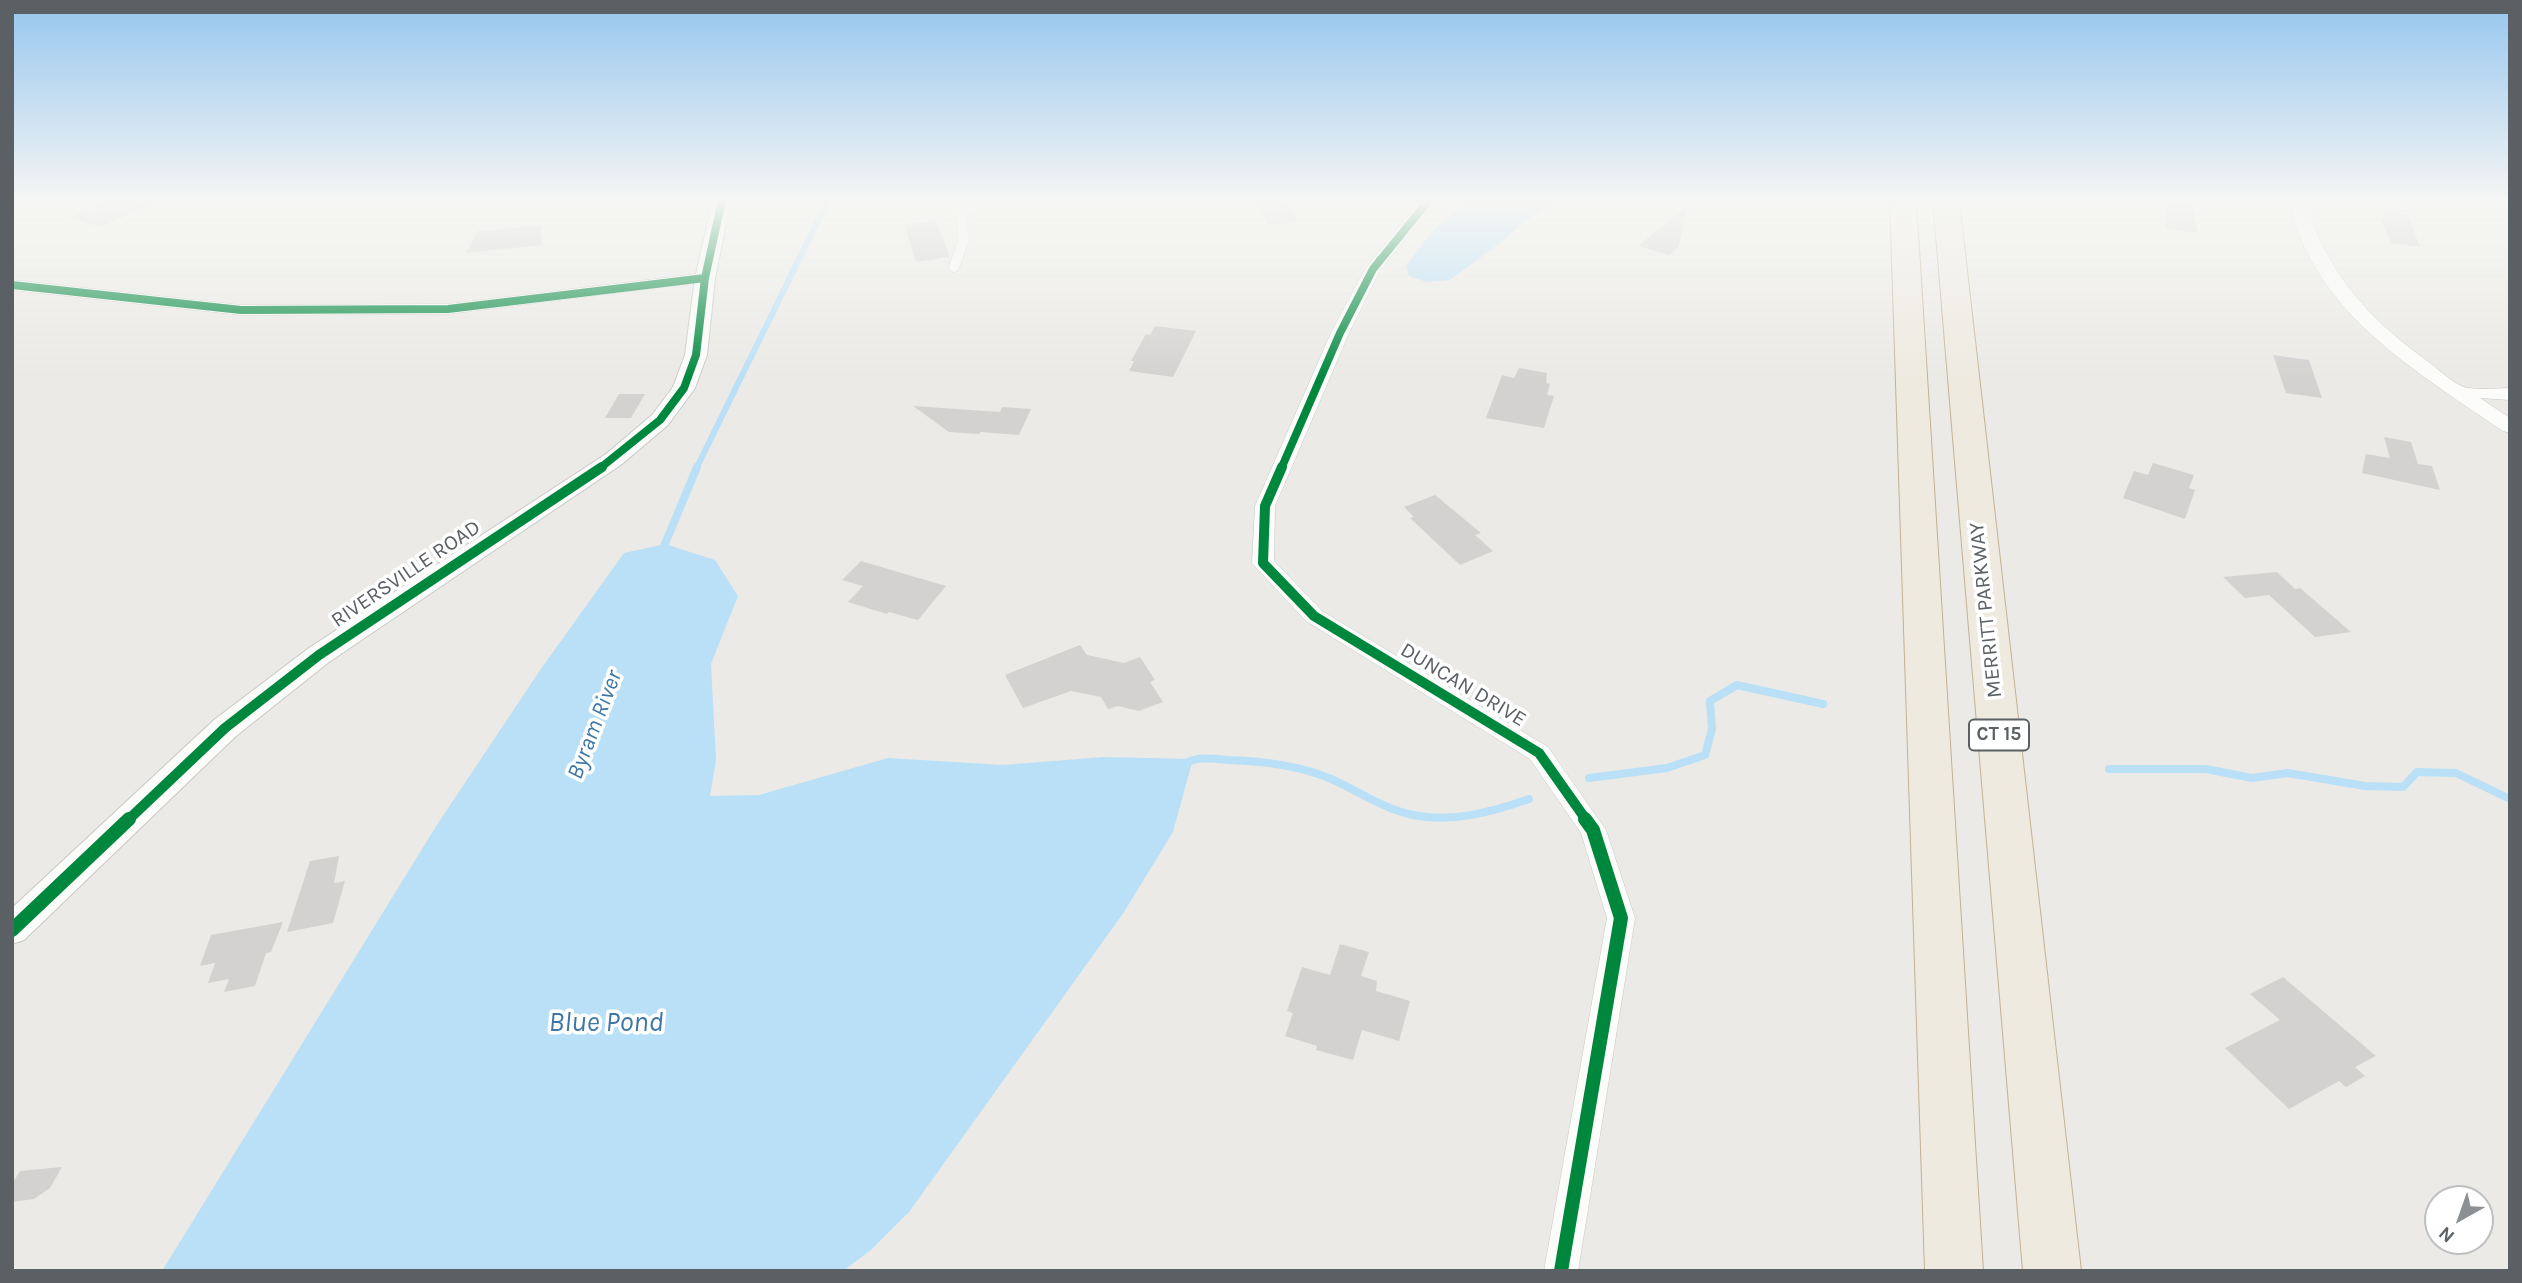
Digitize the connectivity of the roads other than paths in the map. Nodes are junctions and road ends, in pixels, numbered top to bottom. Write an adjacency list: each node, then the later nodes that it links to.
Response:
1 (709, 260): 8 (street, RIVERSVILLE ROAD)
2 (957, 260): 7 (lane)
3 (1380, 260): 14 (street, DUNCAN DRIVE)
4 (1906, 260): 15 (highway)
5 (1952, 260): 16 (highway, MERRITT PARKWAY / CT 15)
6 (2321, 260): 10 (street)
7 (954, 267)
8 (705, 278): 9 (street); 13 (street, RIVERSVILLE ROAD)
9 (12, 285)
10 (2459, 392): 11 (street); 12 (street)
11 (2510, 394)
12 (2510, 427)
13 (12, 930)
14 (1561, 1271)
15 (1954, 1271)
16 (2052, 1271)

